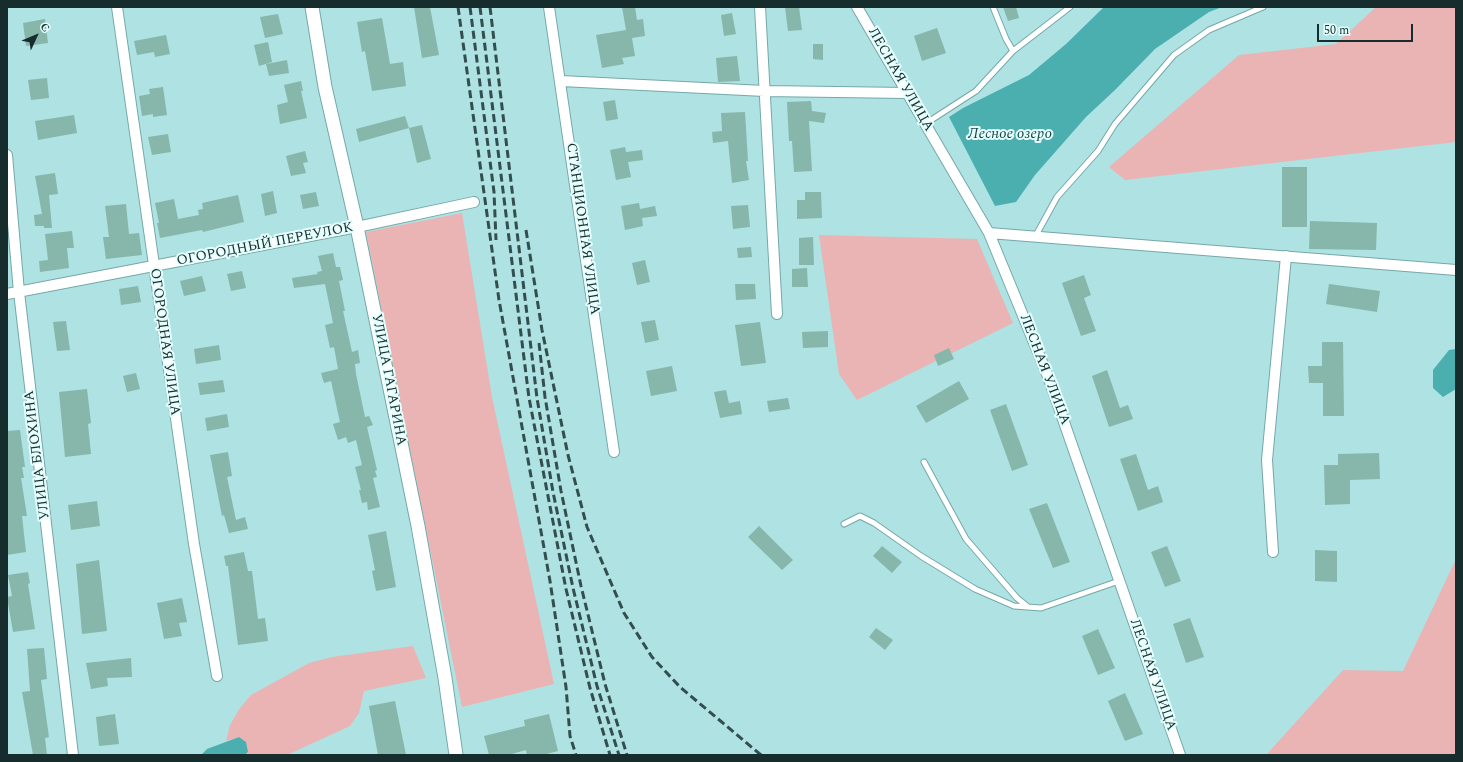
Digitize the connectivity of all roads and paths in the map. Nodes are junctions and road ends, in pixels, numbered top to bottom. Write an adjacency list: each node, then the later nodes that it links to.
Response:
1 (116, 7): 20 (street, ОГОРОДНАЯ УЛИЦА)
2 (312, 7): 16 (street, УЛИЦА ГАГАРИНА)
3 (549, 7): 10 (street, СТАНЦИОННАЯ УЛИЦА)
4 (760, 7): 11 (street)
5 (857, 7): 12 (street, ЛЕСНАЯ УЛИЦА)
6 (993, 7): 9 (lane)
7 (1070, 7): 9 (lane)
8 (1263, 7): 18 (lane)
9 (1013, 51): 13 (lane)
10 (561, 81): 11 (street); 25 (street, СТАНЦИОННАЯ УЛИЦА)
11 (765, 90): 12 (street); 24 (street)
12 (906, 93): 13 (street, ЛЕСНАЯ УЛИЦА)
13 (925, 124): 17 (street, ЛЕСНАЯ УЛИЦА)
14 (7, 156): 22 (street, УЛИЦА БЛОХИНА)
15 (474, 202): 16 (street, ОГОРОДНЫЙ ПЕРЕУЛОК)
16 (357, 227): 20 (street, ОГОРОДНЫЙ ПЕРЕУЛОК); 33 (street, УЛИЦА ГАГАРИНА)
17 (989, 233): 18 (street); 29 (street, ЛЕСНАЯ УЛИЦА)
18 (1035, 236): 19 (street)
19 (1286, 256): 21 (street); 28 (street)
20 (153, 266): 22 (street, ОГОРОДНЫЙ ПЕРЕУЛОК); 31 (street, ОГОРОДНАЯ УЛИЦА)
21 (1456, 270)
22 (19, 292): 23 (street, ОГОРОДНЫЙ ПЕРЕУЛОК); 32 (street, УЛИЦА БЛОХИНА)
23 (7, 294)
24 (777, 314)
25 (614, 452)
26 (924, 462): 30 (lane)
27 (844, 524): 30 (lane)
28 (1273, 552)
29 (1119, 581): 30 (lane); 34 (street, ЛЕСНАЯ УЛИЦА)
30 (1028, 607)
31 (217, 676)
32 (73, 755)
33 (456, 755)
34 (1180, 755)

